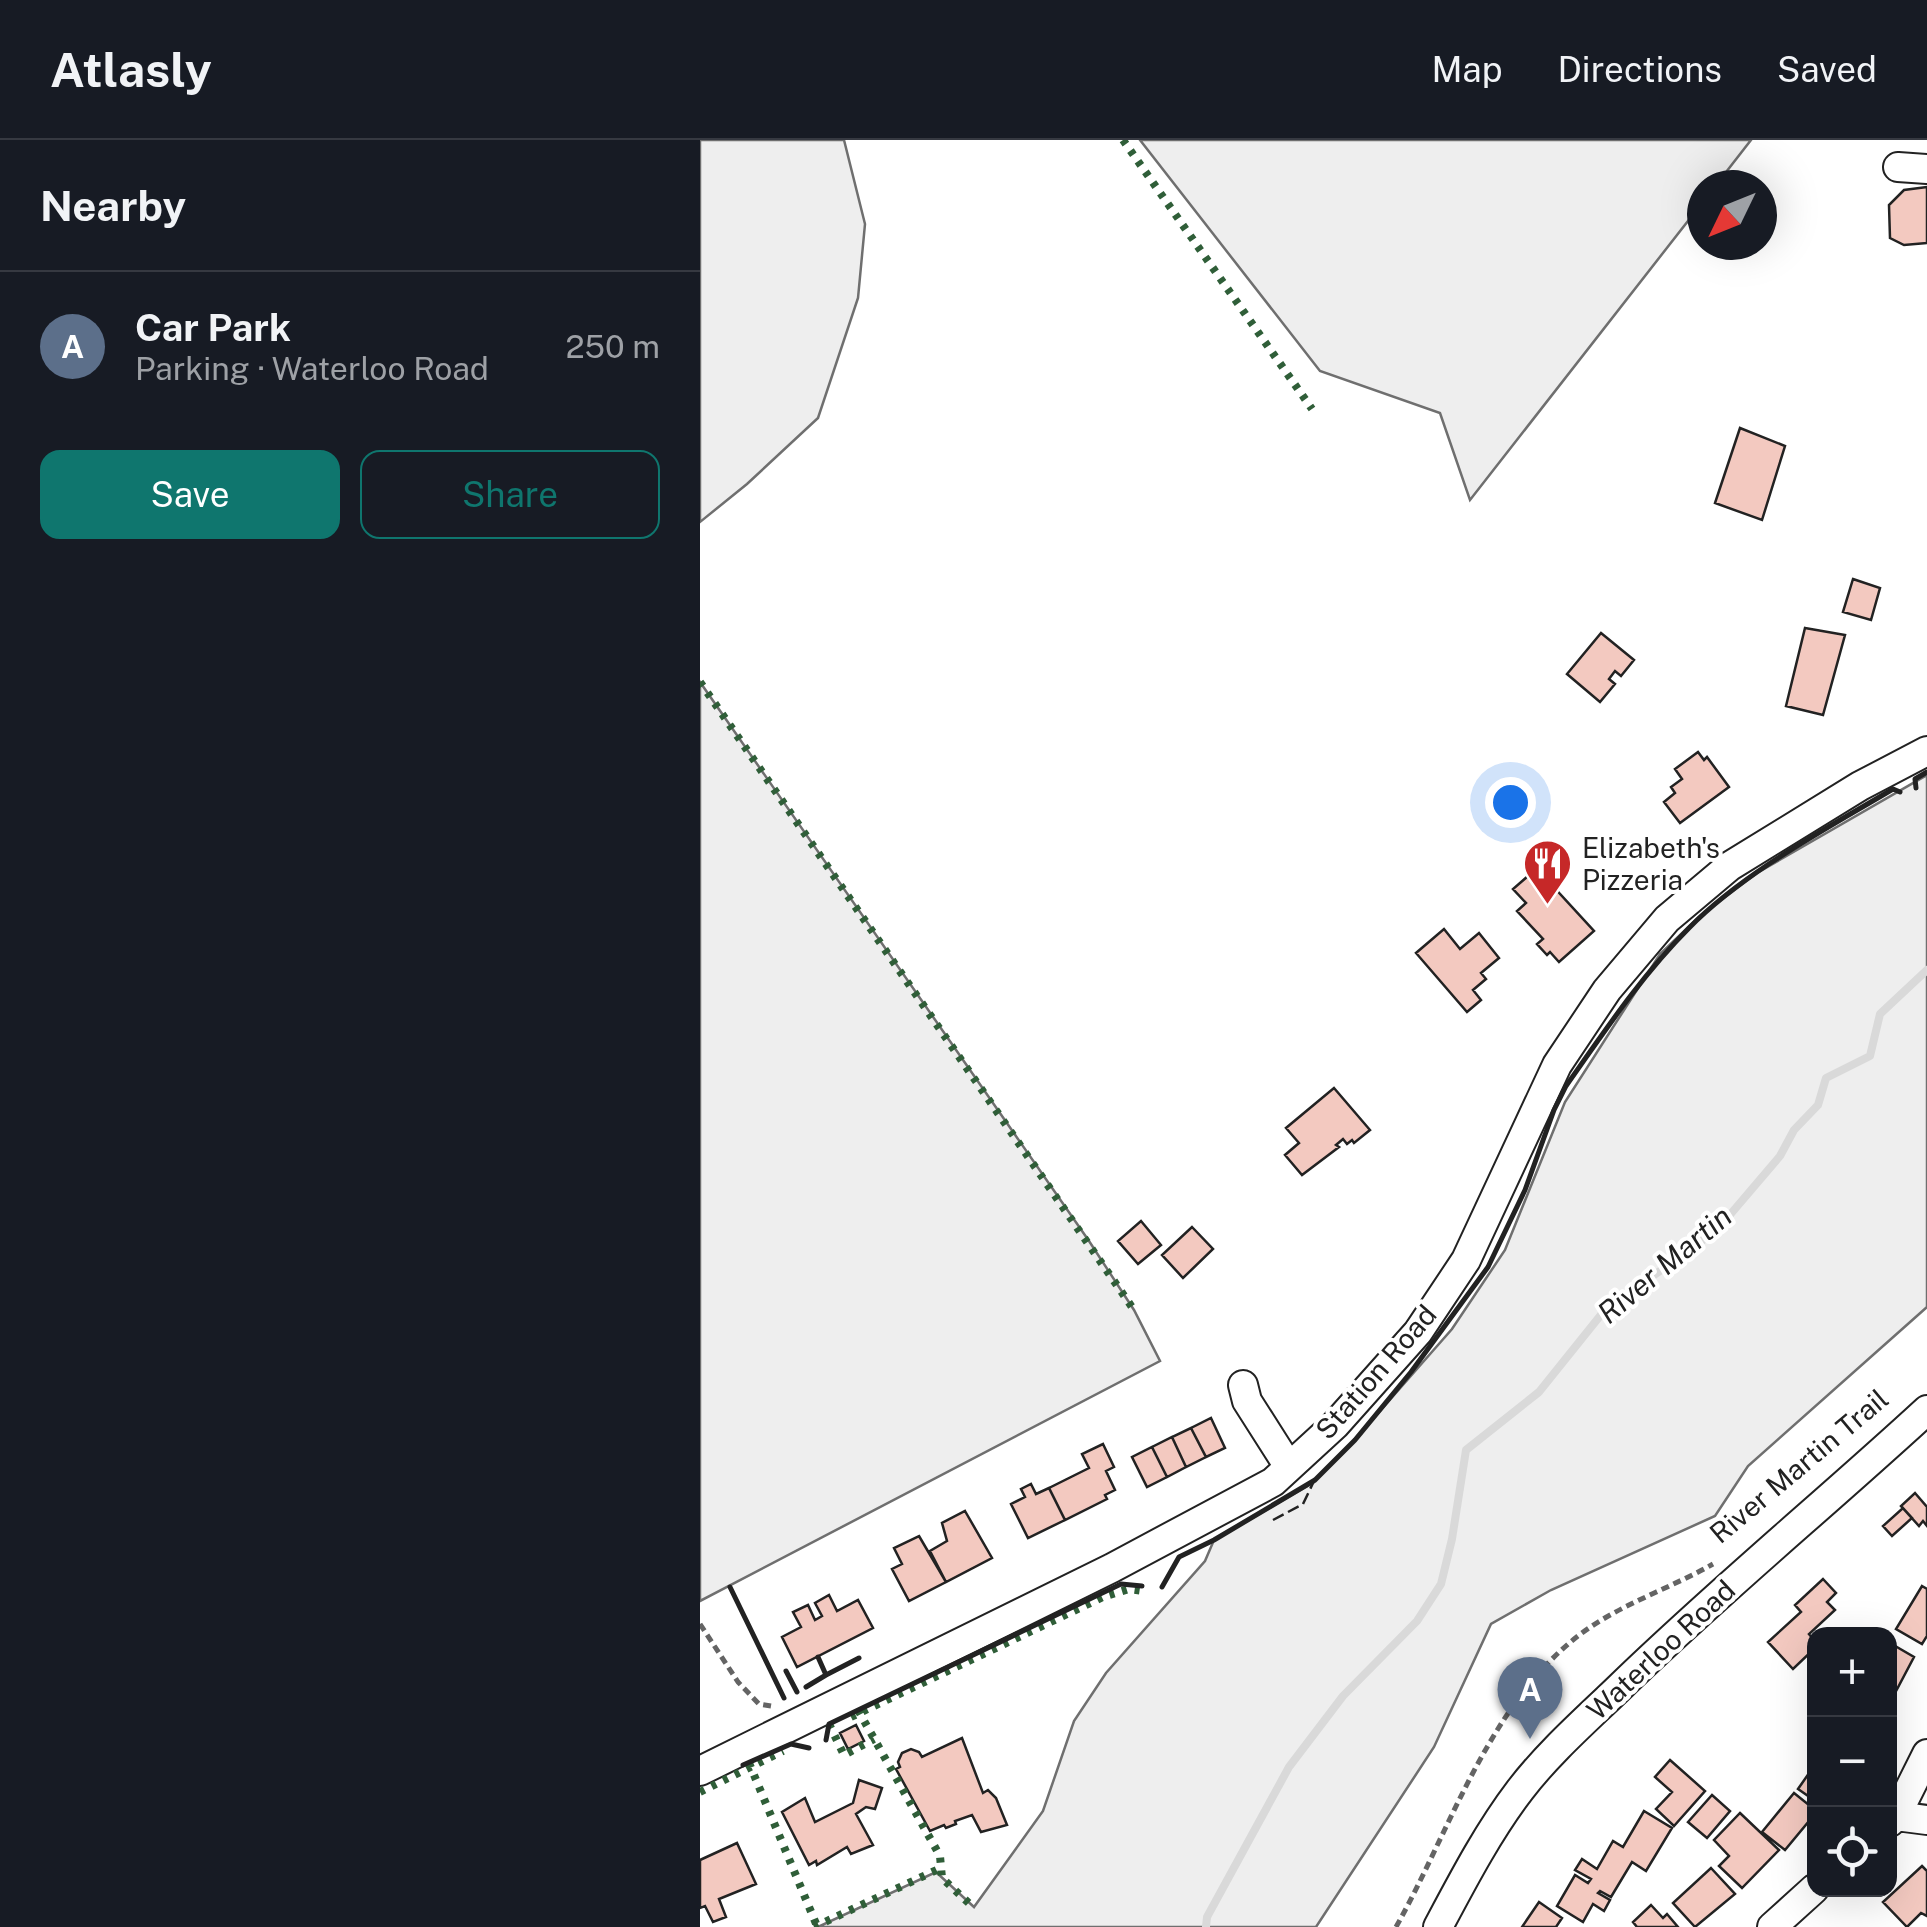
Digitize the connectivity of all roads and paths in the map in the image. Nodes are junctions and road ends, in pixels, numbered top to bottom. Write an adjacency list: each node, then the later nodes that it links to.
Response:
1 (1898, 166): 2 (street)
2 (1927, 169)
3 (1927, 751): 6 (street, Station Road)
4 (1243, 1385): 6 (street)
5 (1927, 1410): 17 (street, Waterloo Road)
6 (1289, 1468): 9 (street, Station Road)
7 (1720, 1560): 16 (path, River Martin Trail)
8 (700, 1624): 9 (path)
9 (815, 1715): 11 (street, Station Road)
10 (1927, 1754): 12 (street)
11 (700, 1771)
12 (1897, 1811)
13 (1897, 1819): 14 (street)
14 (1927, 1820)
15 (1807, 1895): 18 (street)
16 (1396, 1927)
17 (1438, 1927)
18 (1772, 1927)

